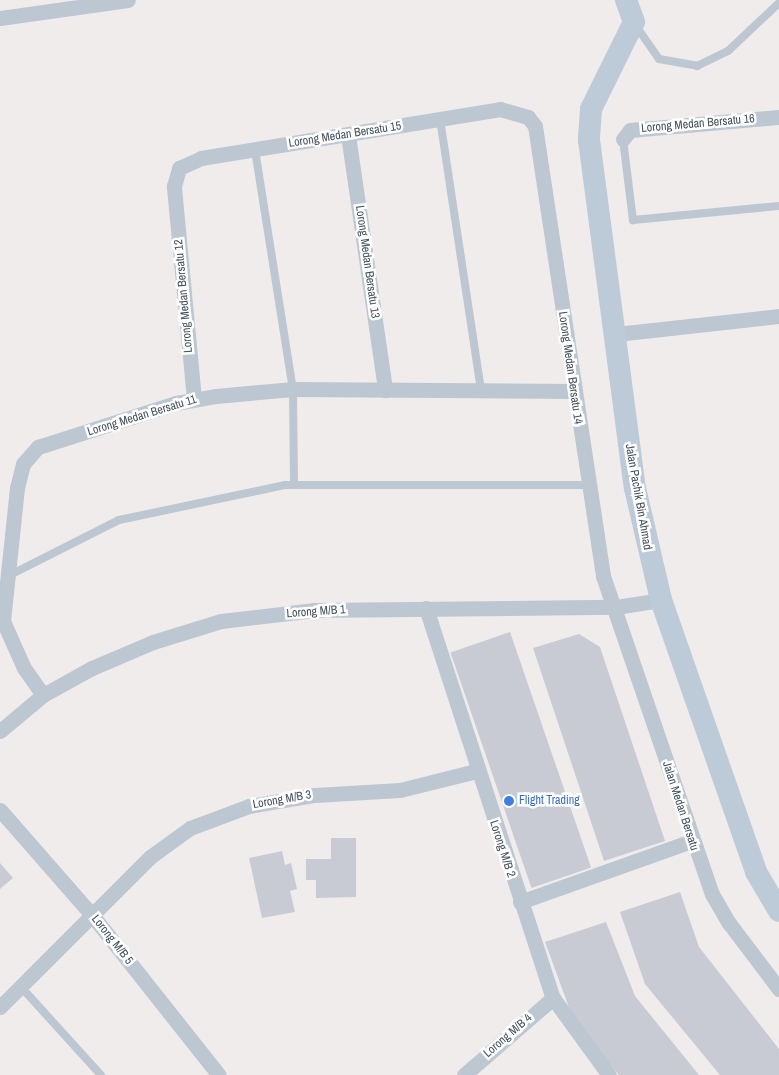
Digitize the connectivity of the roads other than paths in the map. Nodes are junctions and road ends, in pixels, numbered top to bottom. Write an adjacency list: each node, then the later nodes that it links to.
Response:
1 (128, 0): 4 (street)
2 (626, 0): 5 (street)
3 (779, 3): 5 (lane)
4 (0, 18)
5 (634, 22): 15 (street, Jalan Pachik Bin Ahmad)
6 (779, 117): 10 (street, Lorong Medan Bersatu 16)
7 (440, 119): 8 (street, Lorong Medan Bersatu 15); 9 (street, Lorong Medan Bersatu 15); 18 (lane)
8 (535, 126): 19 (street, Lorong Medan Bersatu 14)
9 (348, 135): 11 (street, Lorong Medan Bersatu 15); 17 (street, Lorong Medan Bersatu 13)
10 (623, 139): 13 (lane)
11 (255, 150): 12 (street, Lorong Medan Bersatu 15); 16 (lane)
12 (174, 193): 20 (street, Lorong Medan Bersatu 12)
13 (779, 206)
14 (779, 316): 15 (street)
15 (616, 334): 24 (street, Jalan Pachik Bin Ahmad)
16 (293, 389): 17 (street, Lorong Medan Bersatu 11); 20 (street, Lorong Medan Bersatu 11); 21 (lane)
17 (385, 390): 18 (street, Lorong Medan Bersatu 11)
18 (481, 391): 19 (street, Lorong Medan Bersatu 11)
19 (574, 391): 22 (street, Lorong Medan Bersatu 14)
20 (194, 399): 23 (street, Lorong Medan Bersatu 11)
21 (294, 484): 22 (lane); 23 (lane)
22 (587, 485): 25 (street, Lorong Medan Bersatu 14)
23 (4, 578): 27 (street, Lorong Medan Bersatu 11)
24 (661, 600): 25 (street, Lorong M/B 1); 33 (street, Jalan Pachik Bin Ahmad)
25 (616, 607): 26 (street, Lorong M/B 1); 31 (street, Jalan Medan Bersatu)
26 (426, 608): 27 (street, Lorong M/B 1); 29 (street, Lorong M/B 2)
27 (43, 695): 28 (street, Lorong M/B 1)
28 (0, 731)
29 (476, 771): 32 (street, Lorong M/B 2); 34 (street, Lorong M/B 3)
30 (0, 810): 34 (street, Lorong M/B 5)
31 (691, 841): 32 (street); 36 (street, Jalan Medan Bersatu)
32 (520, 902): 37 (street, Lorong M/B 2)
33 (779, 911)
34 (92, 915): 35 (street, Lorong M/B 3); 40 (street, Lorong M/B 5)
35 (22, 988): 38 (street, Lorong M/B 3); 39 (lane)
36 (779, 989)
37 (553, 998): 41 (street, Lorong M/B 4); 42 (street, Lorong M/B 2)
38 (0, 1007)
39 (101, 1075)
40 (218, 1075)
41 (464, 1075)
42 (609, 1075)

